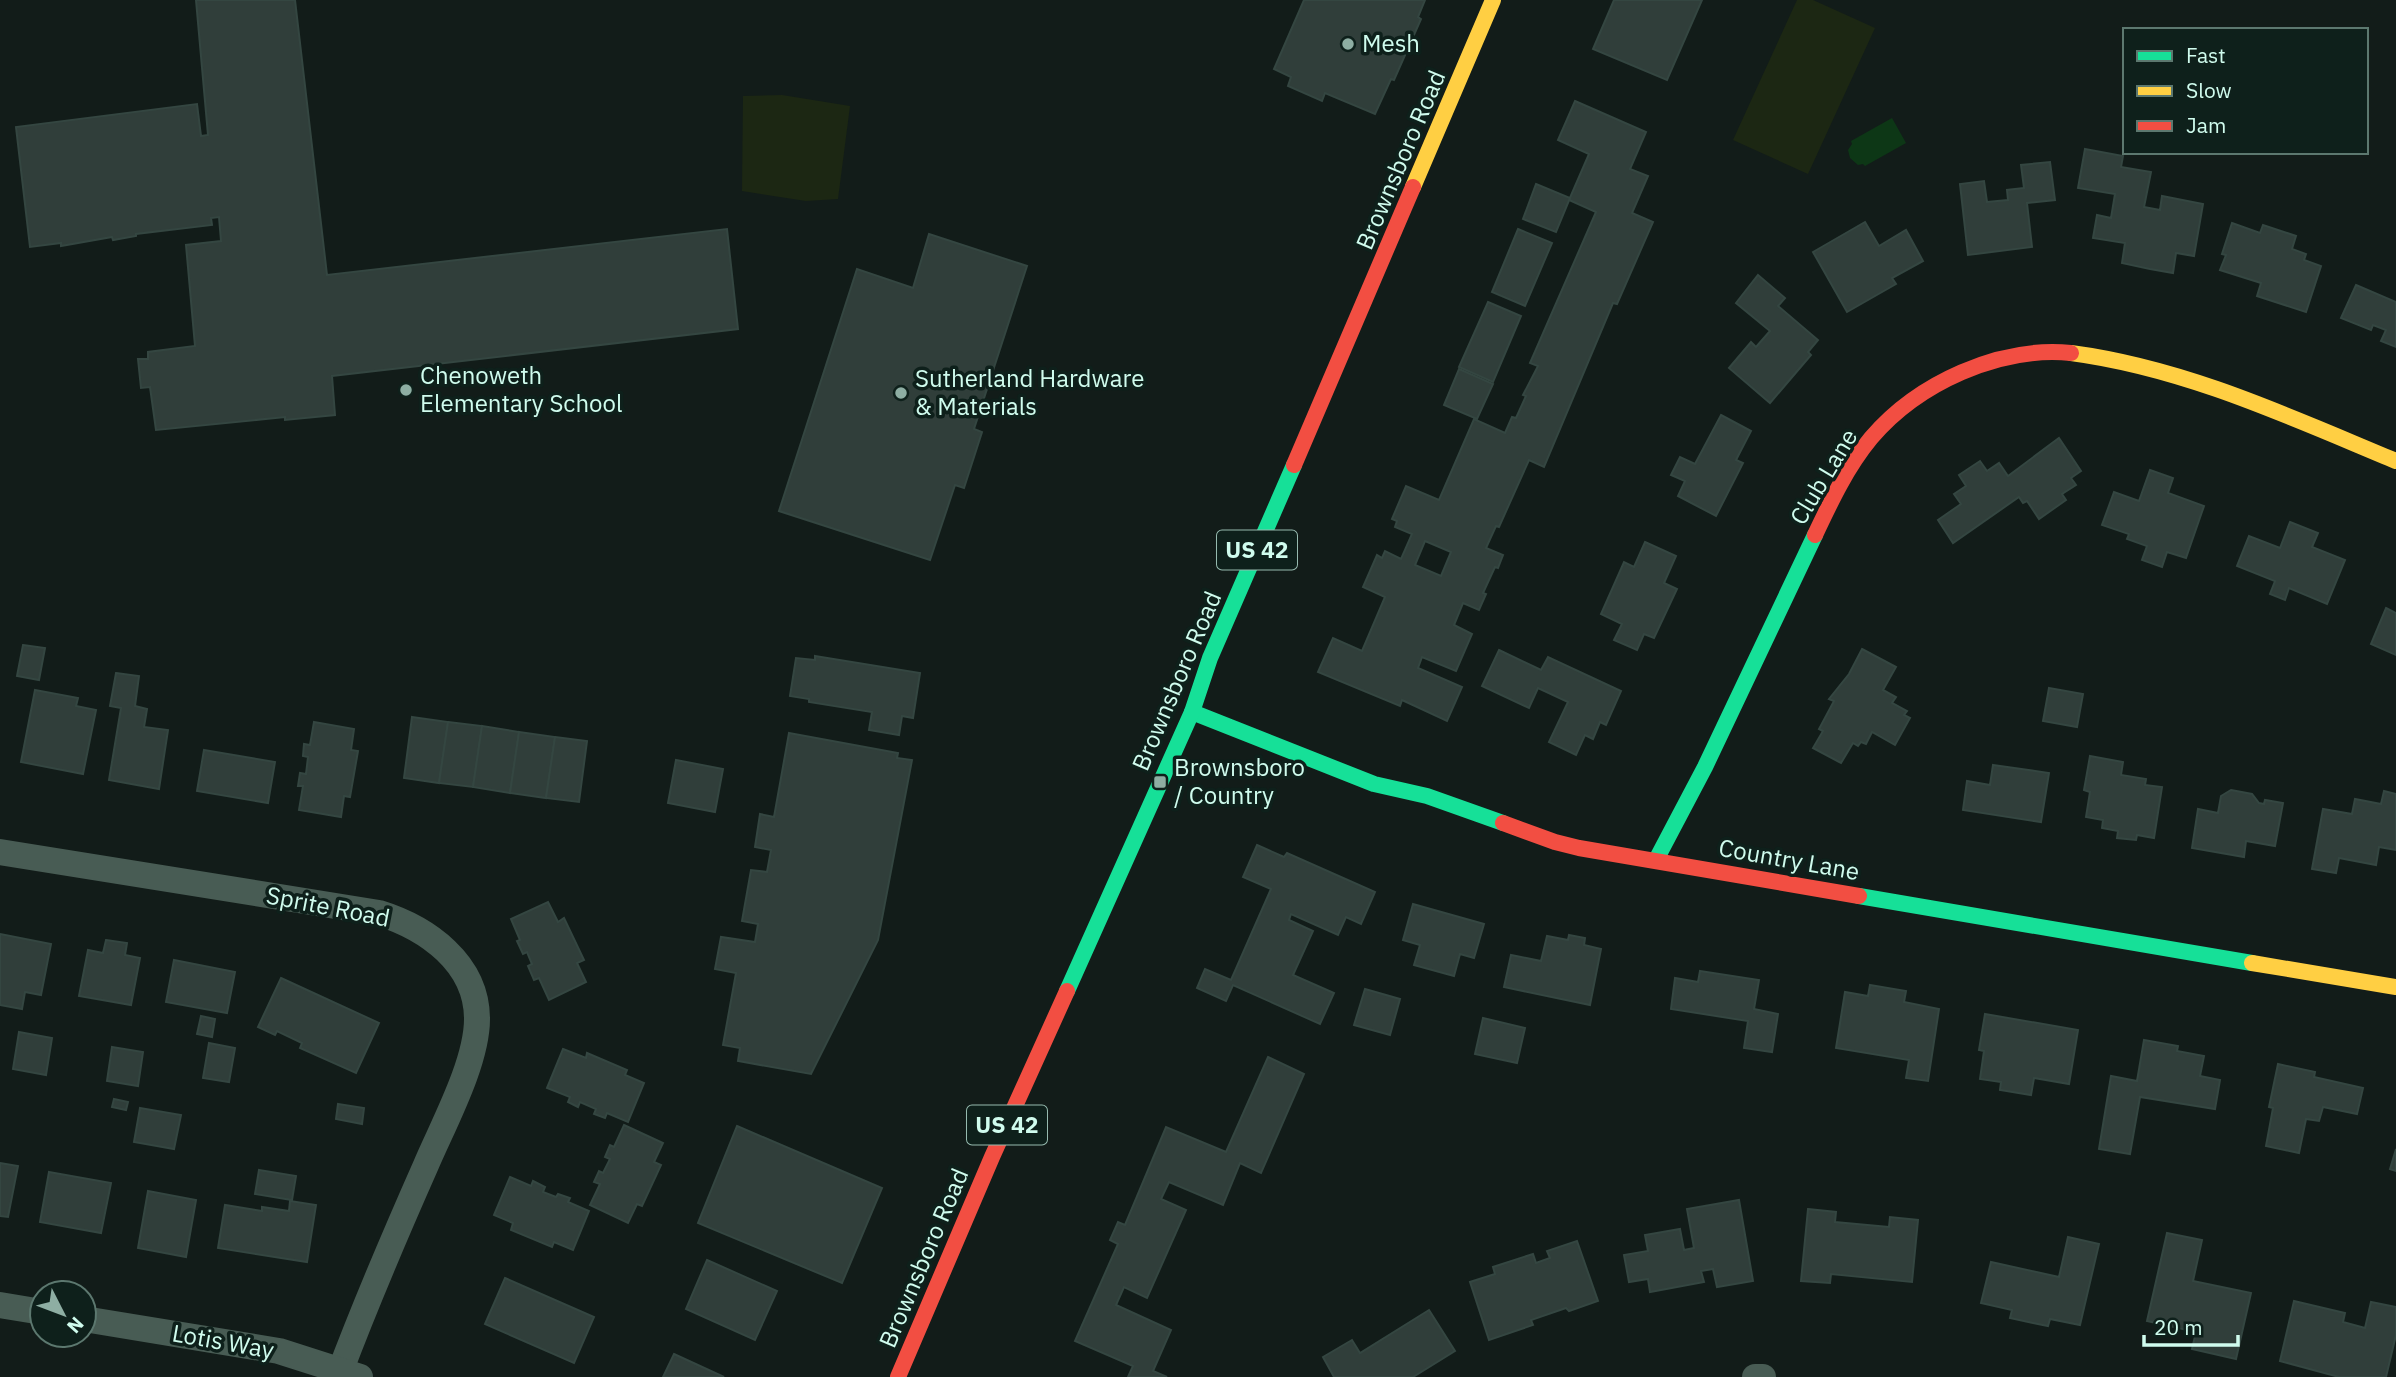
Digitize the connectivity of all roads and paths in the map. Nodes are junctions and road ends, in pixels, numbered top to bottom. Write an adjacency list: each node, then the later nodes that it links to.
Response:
1 (1493, 0): 3 (street, Brownsboro Road / US 42)
2 (2396, 461): 5 (street, Club Lane)
3 (1192, 712): 5 (street, Country Lane); 11 (street, Brownsboro Road / US 42)
4 (0, 852): 10 (street, Sprite Road)
5 (1656, 860): 6 (street, Country Lane)
6 (2396, 986)
7 (0, 1305): 8 (street)
8 (28, 1310)
9 (98, 1321): 10 (street, Lotis Way)
10 (346, 1375)
11 (898, 1377)
12 (1755, 1377): 13 (street)
13 (1763, 1377)

